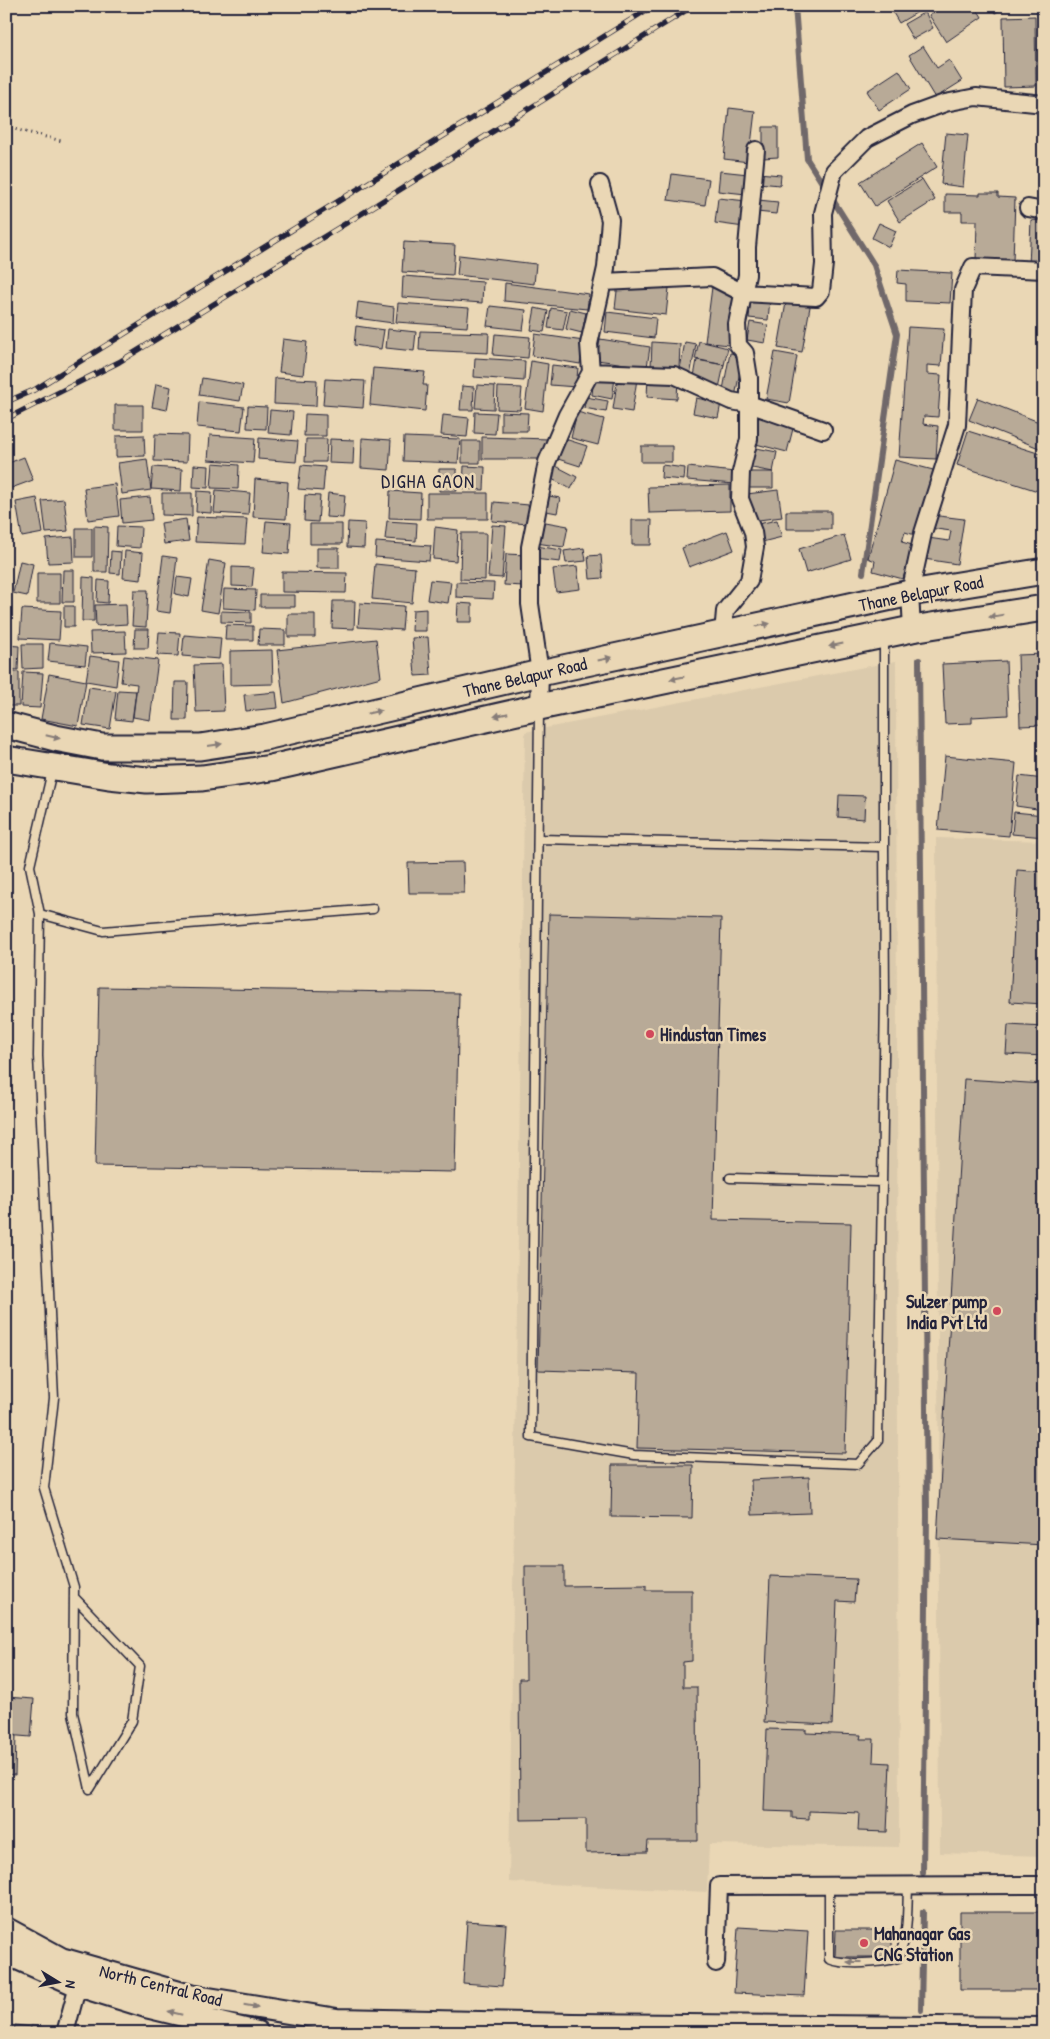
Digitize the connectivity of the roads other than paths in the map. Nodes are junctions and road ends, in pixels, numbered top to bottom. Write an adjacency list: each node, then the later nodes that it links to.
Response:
1 (1044, 104): 6 (street)
2 (756, 150): 6 (street)
3 (600, 184): 5 (street)
4 (1044, 270): 11 (street)
5 (603, 282): 6 (street); 7 (street)
6 (743, 293): 8 (street)
7 (590, 372): 8 (street); 16 (street)
8 (749, 404): 9 (street); 14 (street)
9 (823, 430)
10 (1044, 571): 11 (main road, Thane Belapur Road)
11 (910, 594): 13 (street); 14 (main road, Thane Belapur Road, one-way to 11)
12 (1044, 608): 13 (main road, Thane Belapur Road, one-way to 13)
13 (912, 629): 15 (main road, Thane Belapur Road)
14 (723, 634): 16 (main road, Thane Belapur Road, one-way to 14)
15 (884, 636): 17 (main road, Thane Belapur Road, one-way to 17); 22 (lane)
16 (540, 673): 17 (street); 18 (main road, Thane Belapur Road, one-way to 16)
17 (539, 707): 20 (main road, Thane Belapur Road, one-way to 20); 21 (lane)
18 (6, 724)
19 (6, 759): 20 (main road, Thane Belapur Road)
20 (53, 767): 24 (lane)
21 (539, 839): 22 (lane); 26 (lane)
22 (884, 847): 26 (lane)
23 (373, 909): 24 (lane)
24 (40, 914): 27 (lane)
25 (730, 1178): 26 (lane)
26 (882, 1182)
27 (74, 1597): 27 (lane)
28 (908, 1885): 29 (street); 30 (street); 30 (lane, one-way to 30)
29 (1044, 1885)
30 (829, 1886): 33 (street)
31 (6, 1929): 36 (main road, North Central Road, one-way to 36)
32 (6, 1953): 34 (main road, North Central Road)
33 (716, 1963)
34 (78, 1985): 37 (main road, North Central Road, one-way to 34); 38 (street)
35 (1044, 2030): 36 (main road, North Central Road)
36 (971, 2031)
37 (248, 2032)
38 (65, 2033)

